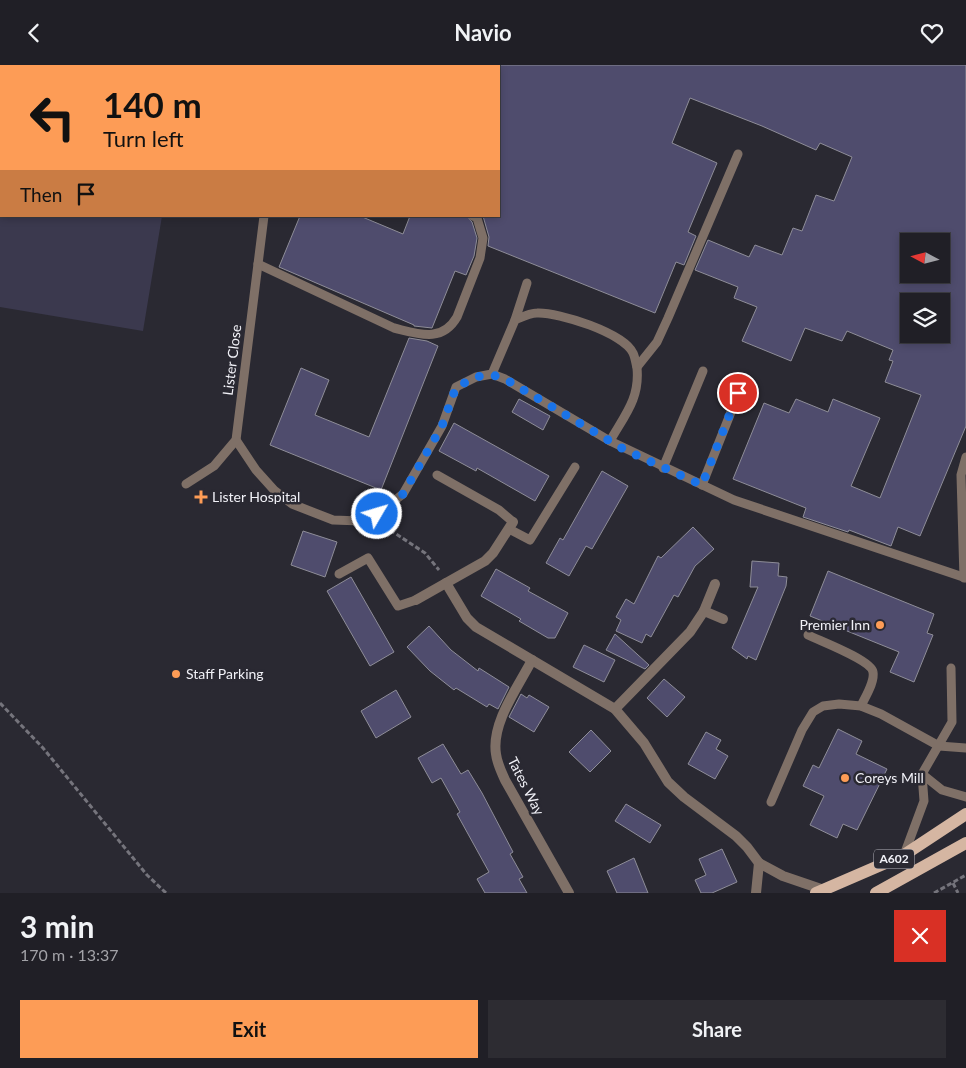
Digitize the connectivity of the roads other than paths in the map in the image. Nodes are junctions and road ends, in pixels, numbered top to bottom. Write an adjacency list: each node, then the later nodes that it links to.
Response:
1 (738, 154): 7 (lane)
2 (264, 217): 4 (lane, Lister Close)
3 (475, 217): 4 (lane)
4 (258, 265): 11 (lane, Lister Close)
5 (527, 283): 6 (lane)
6 (515, 320): 7 (lane); 9 (lane)
7 (637, 367): 12 (lane)
8 (703, 371): 15 (lane)
9 (492, 374): 11 (lane); 12 (lane)
10 (742, 382): 18 (lane)
11 (236, 440): 17 (lane)
12 (610, 441): 15 (lane)
13 (966, 457): 21 (lane)
14 (575, 467): 19 (lane)
15 (663, 468): 18 (lane)
16 (437, 475): 19 (lane)
17 (186, 485)
18 (702, 485): 21 (lane)
19 (511, 526): 22 (street)
20 (339, 574): 24 (lane)
21 (965, 578)
22 (446, 583): 24 (street); 28 (street)
23 (715, 585): 25 (street)
24 (416, 600)
25 (704, 611): 26 (street); 31 (street)
26 (723, 619)
27 (808, 635): 30 (lane)
28 (532, 660): 31 (street); 42 (street, Tates Way)
29 (951, 668): 32 (lane)
30 (861, 706): 32 (lane); 36 (lane)
31 (615, 709): 40 (street)
32 (939, 746): 33 (lane); 34 (lane)
33 (966, 749)
34 (922, 774): 35 (lane); 39 (lane)
35 (966, 797)
36 (771, 802)
37 (966, 814): 39 (main road, A602)
38 (966, 843): 44 (main road, A602)
39 (904, 855): 41 (main road, A602)
40 (759, 863): 41 (street); 43 (street)
41 (820, 891)
42 (569, 893)
43 (756, 893)
44 (876, 893)

